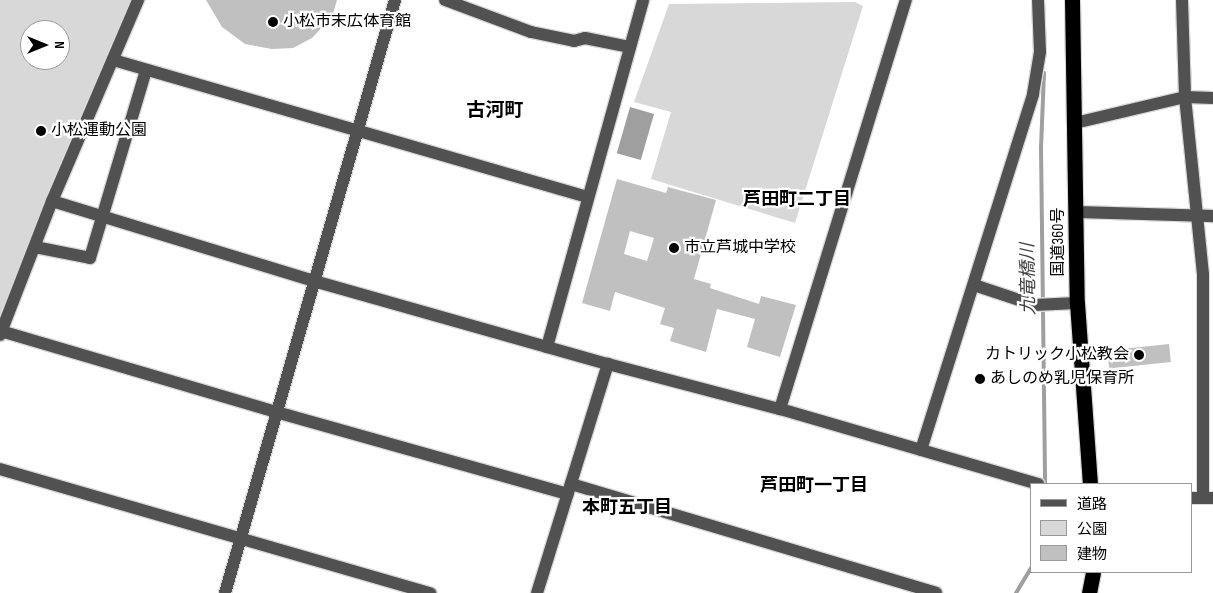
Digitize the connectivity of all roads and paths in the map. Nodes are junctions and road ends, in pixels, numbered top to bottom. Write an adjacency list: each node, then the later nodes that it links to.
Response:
1 (138, 0): 10 (street)
2 (395, 0): 15 (street)
3 (445, 0): 9 (street)
4 (643, 0): 9 (street)
5 (906, 0): 29 (street)
6 (1038, 0): 24 (street)
7 (1072, 0): 14 (highway, 国道360号)
8 (1182, 0): 12 (street)
9 (630, 47): 16 (street)
10 (113, 60): 11 (street); 17 (street)
11 (146, 70): 15 (street); 20 (street)
12 (1185, 97): 13 (street); 14 (street); 19 (street)
13 (1213, 98)
14 (1075, 123): 18 (highway, 国道360号)
15 (357, 131): 16 (street); 23 (street)
16 (588, 197): 27 (street)
17 (52, 201): 20 (street); 22 (street)
18 (1076, 212): 19 (street); 25 (highway, 国道360号)
19 (1197, 214): 21 (street); 36 (street)
20 (102, 216): 22 (street); 23 (street)
21 (1213, 216)
22 (34, 247): 26 (street)
23 (314, 281): 27 (street); 30 (street)
24 (974, 285): 25 (street); 31 (street)
25 (1077, 303): 34 (highway, 国道360号)
26 (1, 333): 30 (street)
27 (547, 347): 28 (street)
28 (608, 364): 29 (street); 35 (street)
29 (780, 409): 31 (street)
30 (276, 412): 35 (street); 37 (street)
31 (921, 450): 33 (street)
32 (0, 469): 37 (street)
33 (1034, 483)
34 (1090, 483)
35 (570, 489): 41 (street); 42 (street)
36 (1202, 498)
37 (240, 540): 39 (street); 40 (street)
38 (1093, 573): 43 (highway)
39 (225, 593)
40 (430, 593)
41 (537, 593)
42 (936, 593)
43 (1089, 593)

